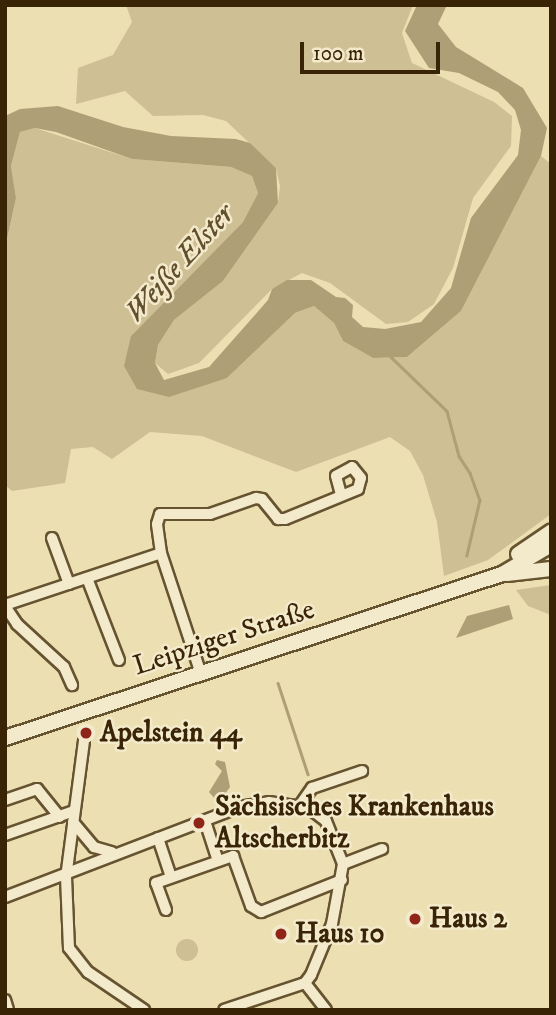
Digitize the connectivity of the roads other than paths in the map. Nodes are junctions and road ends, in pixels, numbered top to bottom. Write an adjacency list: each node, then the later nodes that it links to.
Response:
1 (341, 495): 5 (street)
2 (551, 532): 4 (street, Leipziger Straße)
3 (52, 538): 10 (street)
4 (546, 547): 6 (street, Leipziger Straße)
5 (161, 553): 9 (street); 14 (street)
6 (528, 554): 7 (street, Leipziger Straße); 8 (street, Leipziger Straße); 11 (street, Leipziger Straße)
7 (547, 569): 8 (street, Leipziger Straße)
8 (502, 574): 11 (street, Leipziger Straße)
9 (87, 578): 10 (street); 13 (street)
10 (69, 584): 12 (street)
11 (459, 587): 14 (street, Leipziger Straße)
12 (5, 606): 15 (street)
13 (119, 660)
14 (200, 671): 16 (street, Leipziger Straße)
15 (72, 685)
16 (5, 738)
17 (84, 741): 22 (street)
18 (362, 771): 20 (street)
19 (5, 800): 21 (street)
20 (300, 805): 23 (street); 29 (street)
21 (60, 817): 22 (street); 24 (street)
22 (73, 817): 27 (street); 30 (street)
23 (205, 821): 25 (street); 28 (street)
24 (5, 835)
25 (158, 838): 27 (street); 31 (street)
26 (382, 849): 29 (street)
27 (115, 852): 30 (street)
28 (218, 861): 31 (street); 32 (street)
29 (343, 864): 32 (street)
30 (66, 877): 33 (street); 37 (street)
31 (171, 877): 34 (street)
32 (342, 880): 35 (street)
33 (5, 897)
34 (166, 910)
35 (305, 983): 39 (street); 40 (street)
36 (5, 1000): 38 (street)
37 (140, 1009)
38 (8, 1010)
39 (225, 1010)
40 (326, 1010)

